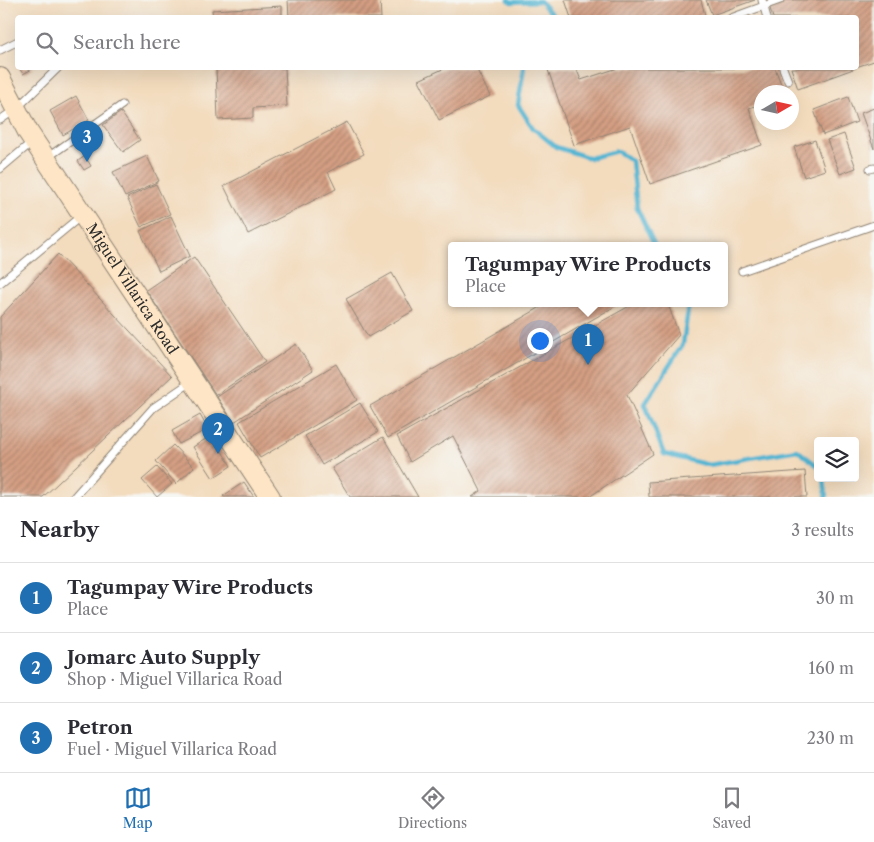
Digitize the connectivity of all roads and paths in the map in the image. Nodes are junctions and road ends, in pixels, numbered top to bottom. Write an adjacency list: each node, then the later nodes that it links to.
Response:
1 (780, 0): 2 (lane)
2 (763, 3): 3 (lane)
3 (737, 15)
4 (15, 42): 5 (lane)
5 (0, 50)
6 (56, 70): 11 (lane)
7 (785, 70): 9 (lane)
8 (0, 78): 11 (main road, Miguel Villarica Road)
9 (788, 81)
10 (122, 105): 13 (lane)
11 (8, 115): 12 (main road, Miguel Villarica Road)
12 (34, 141): 13 (main road, Miguel Villarica Road); 14 (lane)
13 (45, 159): 15 (main road, Miguel Villarica Road)
14 (0, 170)
15 (82, 215): 18 (lane); 19 (main road, Miguel Villarica Road)
16 (874, 225): 17 (lane)
17 (742, 271)
18 (0, 283)
19 (193, 381): 20 (lane); 21 (main road, Miguel Villarica Road)
20 (74, 497)
21 (270, 497)

